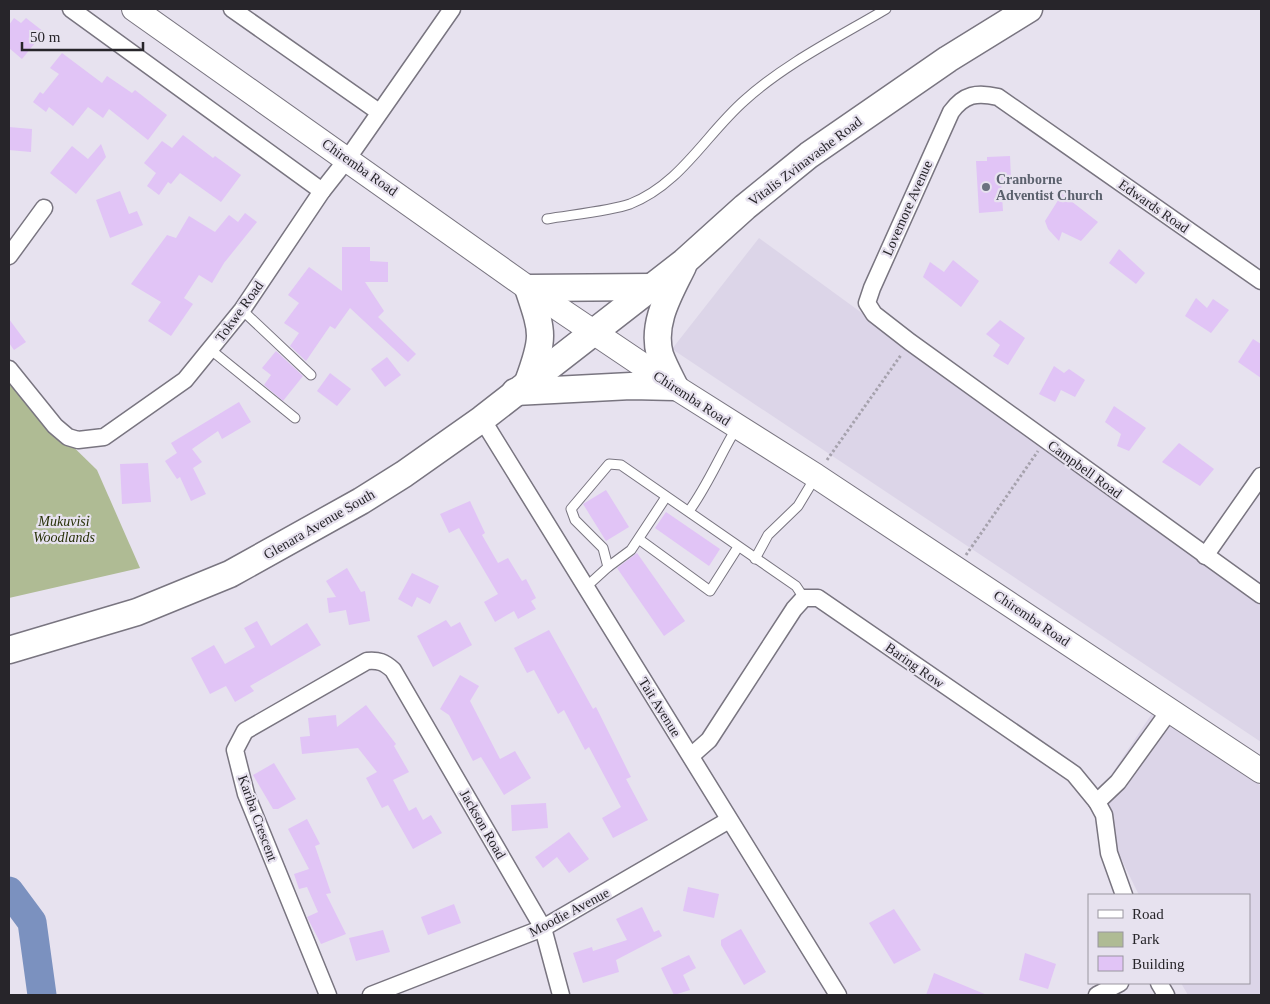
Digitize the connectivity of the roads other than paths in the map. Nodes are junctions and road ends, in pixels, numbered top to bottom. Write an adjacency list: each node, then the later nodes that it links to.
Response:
1 (72, 9): 10 (street)
2 (134, 9): 9 (main road, Chiremba Road)
3 (232, 9): 8 (street)
4 (452, 9): 8 (street, Tokwe Road)
5 (886, 9): 12 (lane)
6 (1029, 9): 14 (main road, Vitalis Zvinavashe Road)
7 (998, 97): 15 (street, Edwards Road); 20 (street, Lovemore Avenue)
8 (379, 112): 9 (street, Tokwe Road)
9 (348, 158): 10 (street, Tokwe Road); 16 (main road, Chiremba Road)
10 (322, 191): 18 (street, Tokwe Road)
11 (44, 208): 13 (street)
12 (547, 219)
13 (9, 256)
14 (684, 262): 17 (main road, Vitalis Zvinavashe Road); 25 (main road)
15 (1261, 281)
16 (528, 288): 17 (main road); 19 (main road, Chiremba Road); 24 (main road)
17 (652, 288): 19 (main road, Vitalis Zvinavashe Road)
18 (242, 310): 21 (street, Tokwe Road); 23 (lane)
19 (594, 332): 24 (main road, Glenara Avenue South); 25 (main road, Chiremba Road)
20 (910, 342): 35 (street, Campbell Road)
21 (211, 350): 22 (street, Tokwe Road); 26 (lane)
22 (9, 369)
23 (311, 375)
24 (522, 387): 25 (main road); 27 (main road, Glenara Avenue South)
25 (675, 387): 28 (main road, Chiremba Road)
26 (295, 418)
27 (482, 419): 38 (street, Tait Avenue); 41 (main road, Glenara Avenue South)
28 (737, 427): 29 (main road, Chiremba Road); 32 (lane)
29 (816, 476): 36 (lane); 43 (main road, Chiremba Road)
30 (1261, 476): 35 (street)
31 (666, 497): 32 (lane); 33 (lane); 37 (lane)
32 (689, 511): 34 (lane)
33 (640, 540): 34 (lane); 37 (lane)
34 (738, 547): 36 (lane)
35 (1205, 556): 39 (street, Campbell Road)
36 (755, 558): 40 (lane)
37 (608, 567): 38 (lane)
38 (586, 587): 44 (street, Tait Avenue)
39 (1261, 595)
40 (804, 598): 44 (street); 46 (street, Baring Row)
41 (9, 650)
42 (384, 663): 49 (street, Jackson Road); 52 (street, Kariba Crescent)
43 (1170, 710): 45 (main road, Chiremba Road); 46 (street)
44 (691, 756): 47 (street, Tait Avenue)
45 (1261, 771)
46 (1097, 802): 48 (street, Baring Row)
47 (729, 820): 49 (street, Moodie Avenue); 55 (street, Tait Avenue)
48 (1124, 894)
49 (543, 928): 53 (street, Moodie Avenue); 54 (street, Jackson Road)
50 (1118, 984): 56 (street)
51 (1160, 984): 57 (street)
52 (328, 995)
53 (371, 995)
54 (561, 995)
55 (838, 995)
56 (1096, 995)
57 (1166, 995)

